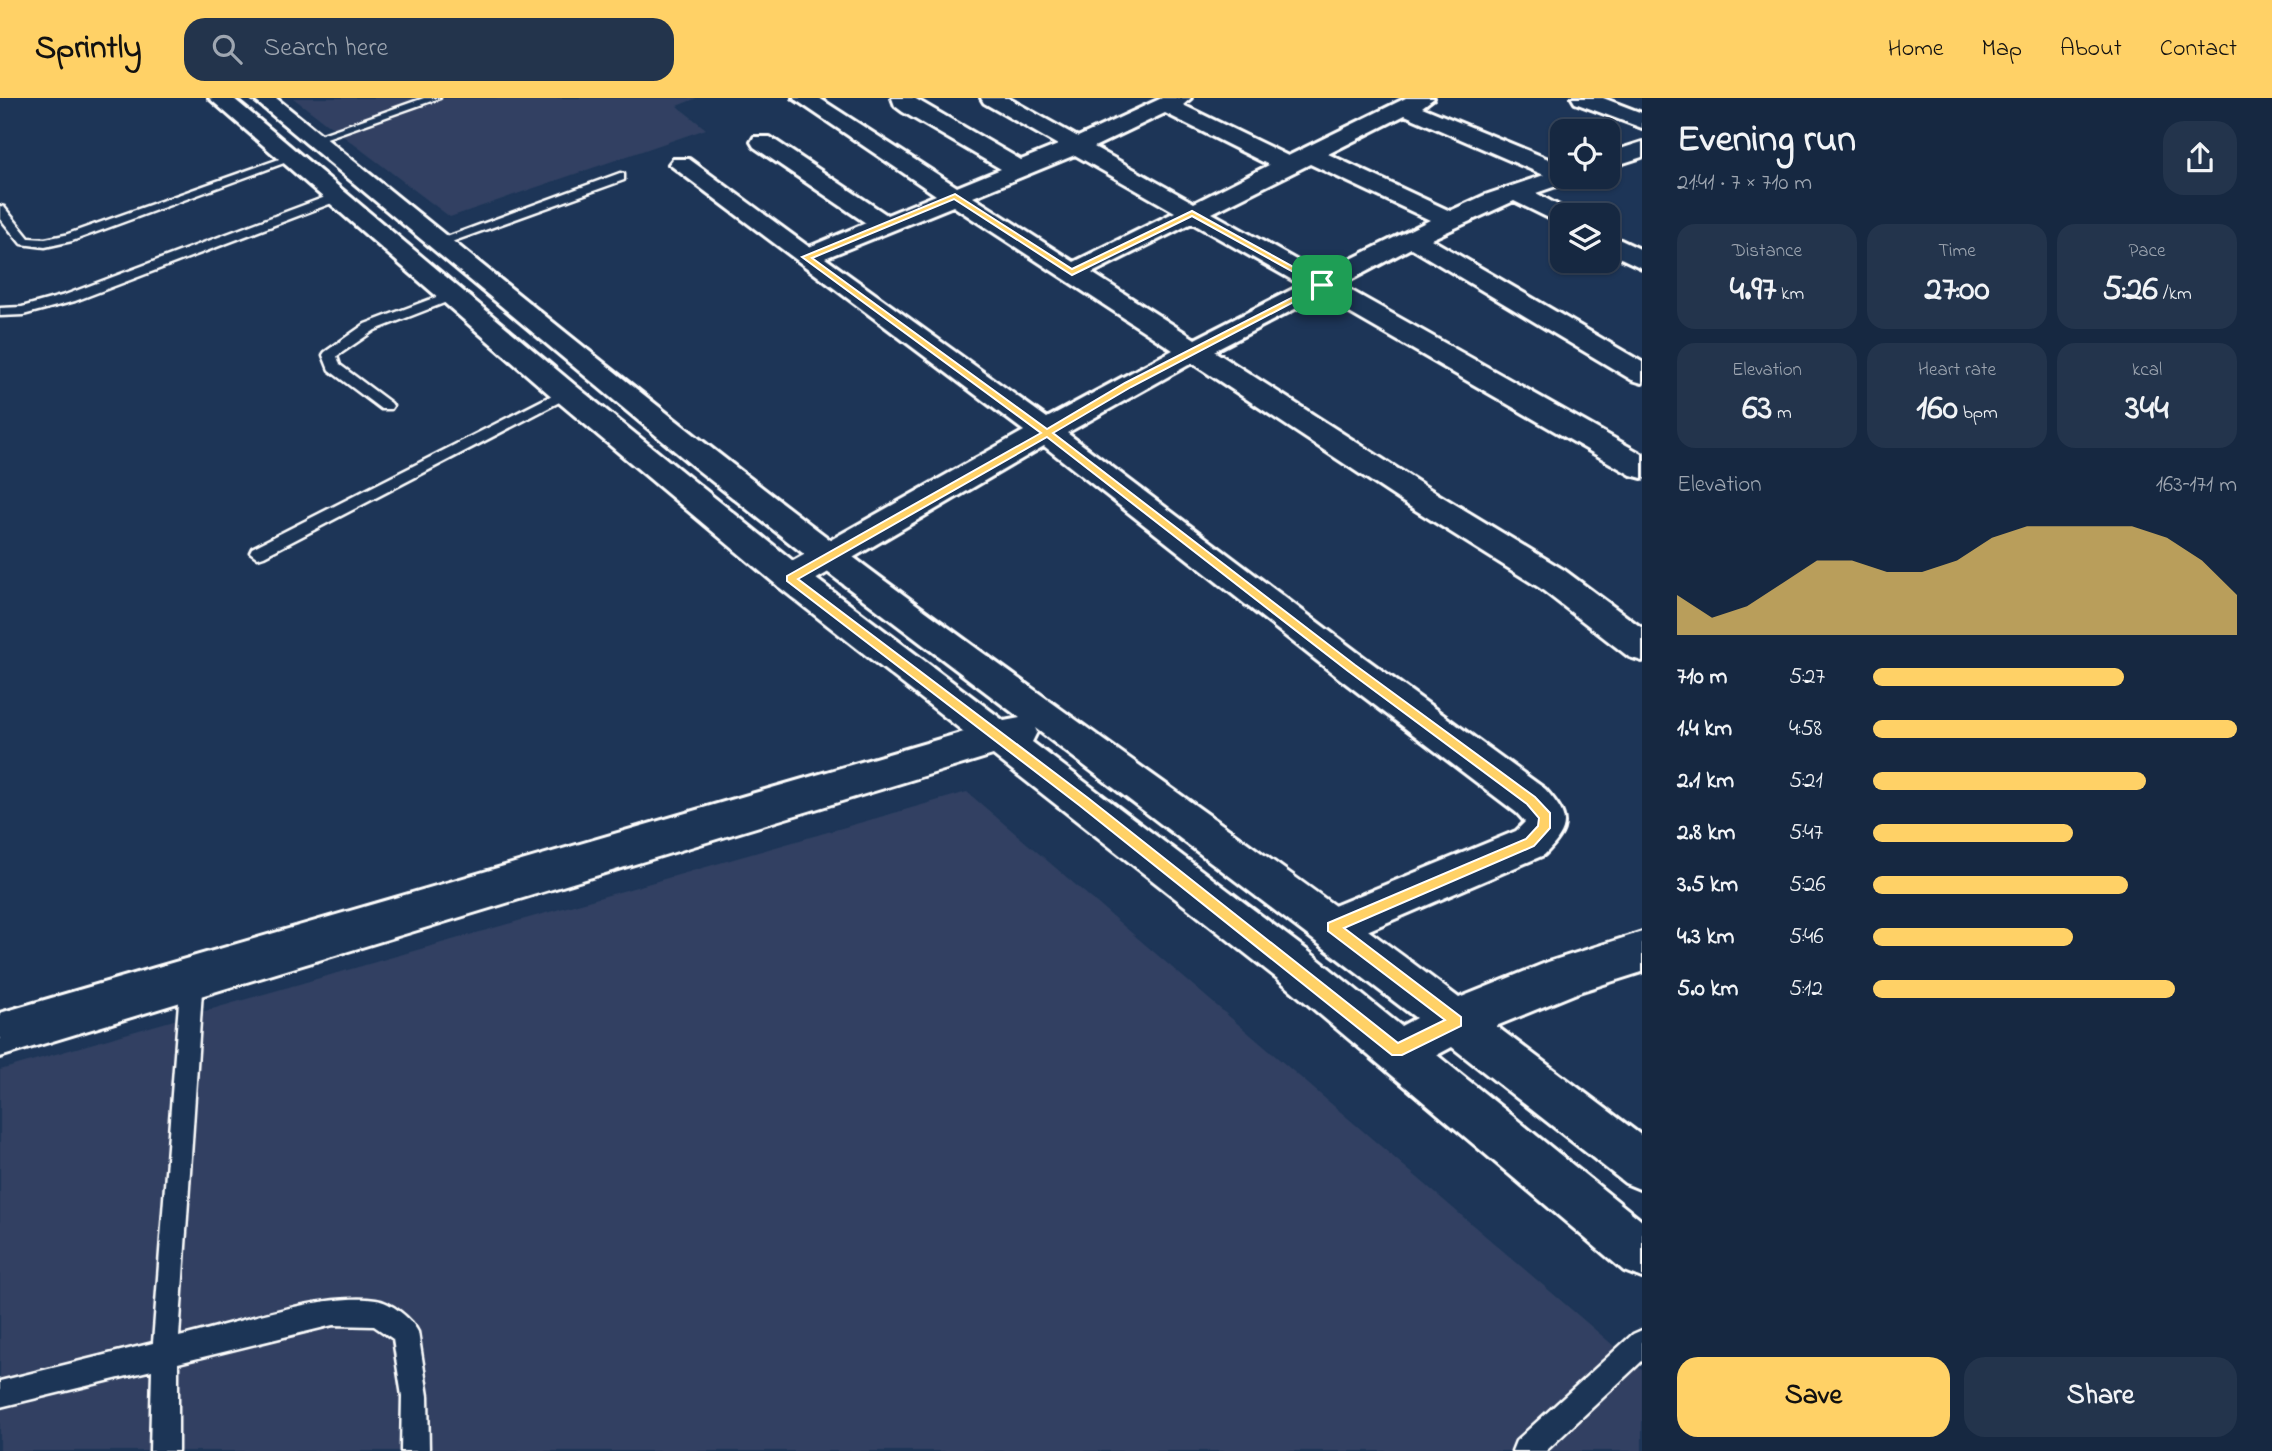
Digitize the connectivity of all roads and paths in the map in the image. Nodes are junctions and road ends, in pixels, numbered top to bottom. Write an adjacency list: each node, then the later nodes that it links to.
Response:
1 (220, 98): 13 (street)
2 (263, 98): 13 (street)
3 (434, 98): 13 (lane)
4 (804, 98): 25 (street)
5 (903, 98): 19 (street)
6 (992, 98): 12 (street)
7 (1583, 98): 10 (street)
8 (1172, 102): 12 (street); 18 (street)
9 (1414, 103): 15 (street); 20 (street)
10 (1642, 121)
11 (762, 142): 30 (street)
12 (1077, 146): 19 (street); 28 (street)
13 (301, 149): 24 (street); 26 (lane); 32 (street)
14 (1639, 153): 16 (street)
15 (1310, 155): 18 (street); 29 (street)
16 (1620, 158)
17 (681, 164): 34 (street)
18 (1287, 165): 28 (street)
19 (1019, 169): 25 (street)
20 (1550, 169)
21 (620, 177): 32 (lane)
22 (1550, 180): 23 (street)
23 (1516, 192): 27 (street); 29 (street)
24 (336, 197): 38 (street); 39 (lane)
25 (955, 197): 30 (street); 36 (street)
26 (0, 210)
27 (1550, 211)
28 (1192, 213): 36 (street); 37 (street)
29 (1452, 221): 31 (street)
30 (885, 225): 34 (street)
31 (1412, 238): 37 (street); 41 (street)
32 (439, 243): 47 (street)
33 (1620, 248): 35 (street)
34 (806, 257): 44 (street)
35 (1642, 260)
36 (1072, 272): 40 (street)
37 (1322, 285): 40 (street); 45 (street)
38 (452, 295): 42 (street); 43 (lane)
39 (0, 312)
40 (1193, 351): 44 (street); 49 (street)
41 (1642, 374)
42 (566, 393): 46 (lane); 48 (street)
43 (386, 406)
44 (1047, 433): 47 (street); 52 (street)
45 (1642, 468)
46 (258, 552)
47 (830, 557): 48 (street); 50 (street)
48 (791, 578): 51 (street)
49 (1642, 647)
50 (1054, 722): 51 (street); 52 (street)
51 (1000, 737): 54 (street); 57 (street)
52 (1332, 927): 55 (street)
53 (1642, 952): 55 (street)
54 (192, 976): 56 (street); 61 (lane)
55 (1457, 1021): 57 (street); 58 (street)
56 (0, 1035)
57 (1397, 1051): 59 (street)
58 (1642, 1166)
59 (1642, 1253)
60 (1642, 1343): 65 (lane)
61 (165, 1354): 62 (lane); 63 (lane); 64 (lane)
62 (0, 1394)
63 (164, 1451)
64 (415, 1451)
65 (1526, 1451)

